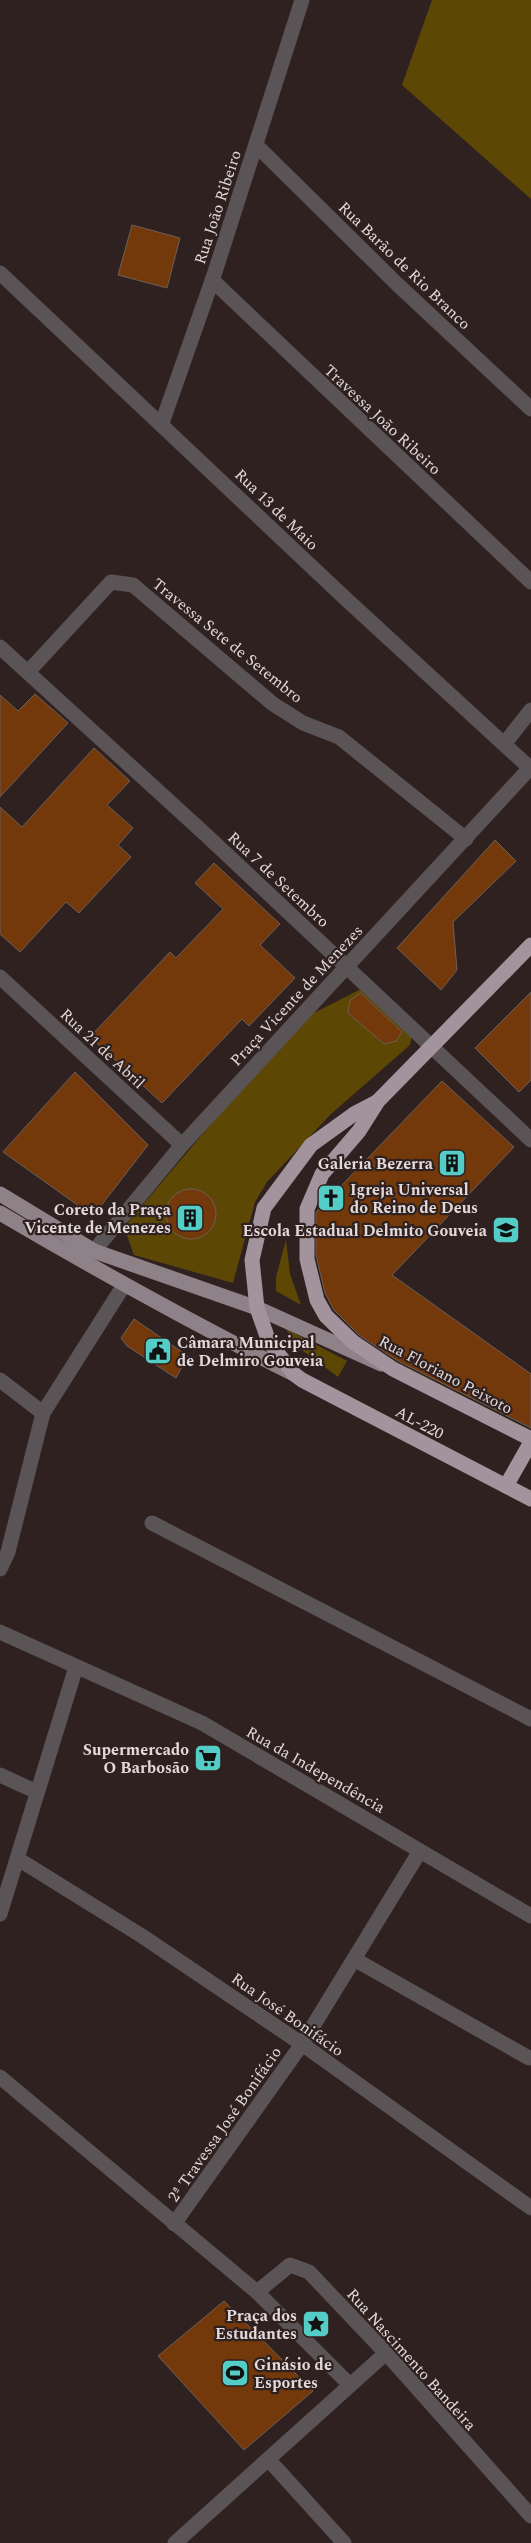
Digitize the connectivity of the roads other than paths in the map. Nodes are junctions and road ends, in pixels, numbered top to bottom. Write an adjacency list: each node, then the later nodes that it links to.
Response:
1 (302, 0): 2 (street, Rua João Ribeiro)
2 (256, 145): 4 (street, Rua João Ribeiro); 5 (street, Rua Barão de Rio Branco)
3 (0, 273): 6 (street, Rua 13 de Maio)
4 (212, 280): 6 (street, Rua João Ribeiro); 7 (street, Travessa João Ribeiro)
5 (531, 409)
6 (162, 423): 11 (street, Rua 13 de Maio)
7 (531, 582)
8 (0, 647): 9 (street, Rua 7 de Setembro)
9 (28, 672): 13 (street, Travessa Sete de Setembro); 15 (street, Rua 7 de Setembro)
10 (531, 710): 11 (street)
11 (505, 743): 12 (street, Rua 13 de Maio)
12 (531, 769): 13 (street, Praça Vicente de Menezes)
13 (466, 839): 15 (street, Praça Vicente de Menezes)
14 (531, 946): 17 (highway, Rua Floriano Peixoto)
15 (346, 965): 17 (street, Rua 7 de Setembro); 20 (street, Praça Vicente de Menezes)
16 (0, 977): 20 (street, Rua 21 de Abril)
17 (432, 1047): 18 (highway, Rua Floriano Peixoto); 19 (street, Rua 7 de Setembro)
18 (378, 1101): 25 (highway, Rua Floriano Peixoto / AL-220); 26 (highway, Rua Floriano Peixoto)
19 (531, 1140)
20 (182, 1145): 23 (street, Praça Vicente de Menezes)
21 (0, 1194): 23 (main road)
22 (0, 1213): 24 (main road)
23 (94, 1251): 25 (main road)
24 (124, 1285): 27 (main road); 29 (street)
25 (257, 1308): 26 (main road); 27 (highway, Rua Floriano Peixoto / AL-220)
26 (393, 1368): 30 (highway, Rua Floriano Peixoto)
27 (294, 1374): 31 (highway, AL-220 / AL-220)
28 (0, 1380): 29 (street)
29 (43, 1412): 34 (street)
30 (531, 1440): 31 (highway)
31 (506, 1486): 32 (highway, AL-220 / AL-220)
32 (531, 1500)
33 (152, 1523): 37 (street)
34 (0, 1569)
35 (0, 1632): 36 (street, Rua da Independência)
36 (76, 1667): 39 (street); 40 (street, Rua da Independência)
37 (531, 1719)
38 (0, 1775): 39 (street)
39 (37, 1792): 41 (street)
40 (420, 1851): 43 (street, Rua da Independência); 44 (street, 2ª Travessa José Bonifácio)
41 (18, 1859): 42 (street); 45 (street, Rua José Bonifácio)
42 (0, 1914)
43 (531, 1916)
44 (354, 1959): 45 (street, 2ª Travessa José Bonifácio); 46 (street)
45 (302, 2044): 48 (street, Rua José Bonifácio); 49 (street, 2ª Travessa José Bonifácio)
46 (529, 2058)
47 (0, 2078): 49 (street)
48 (531, 2208)
49 (174, 2224): 50 (street)
50 (257, 2292): 51 (street, Rua Nascimento Bandeira); 52 (street)
51 (386, 2353): 52 (street); 54 (street, Rua Nascimento Bandeira)
52 (350, 2385): 53 (street)
53 (268, 2459): 55 (street); 56 (street)
54 (531, 2516)
55 (175, 2543)
56 (344, 2543)

